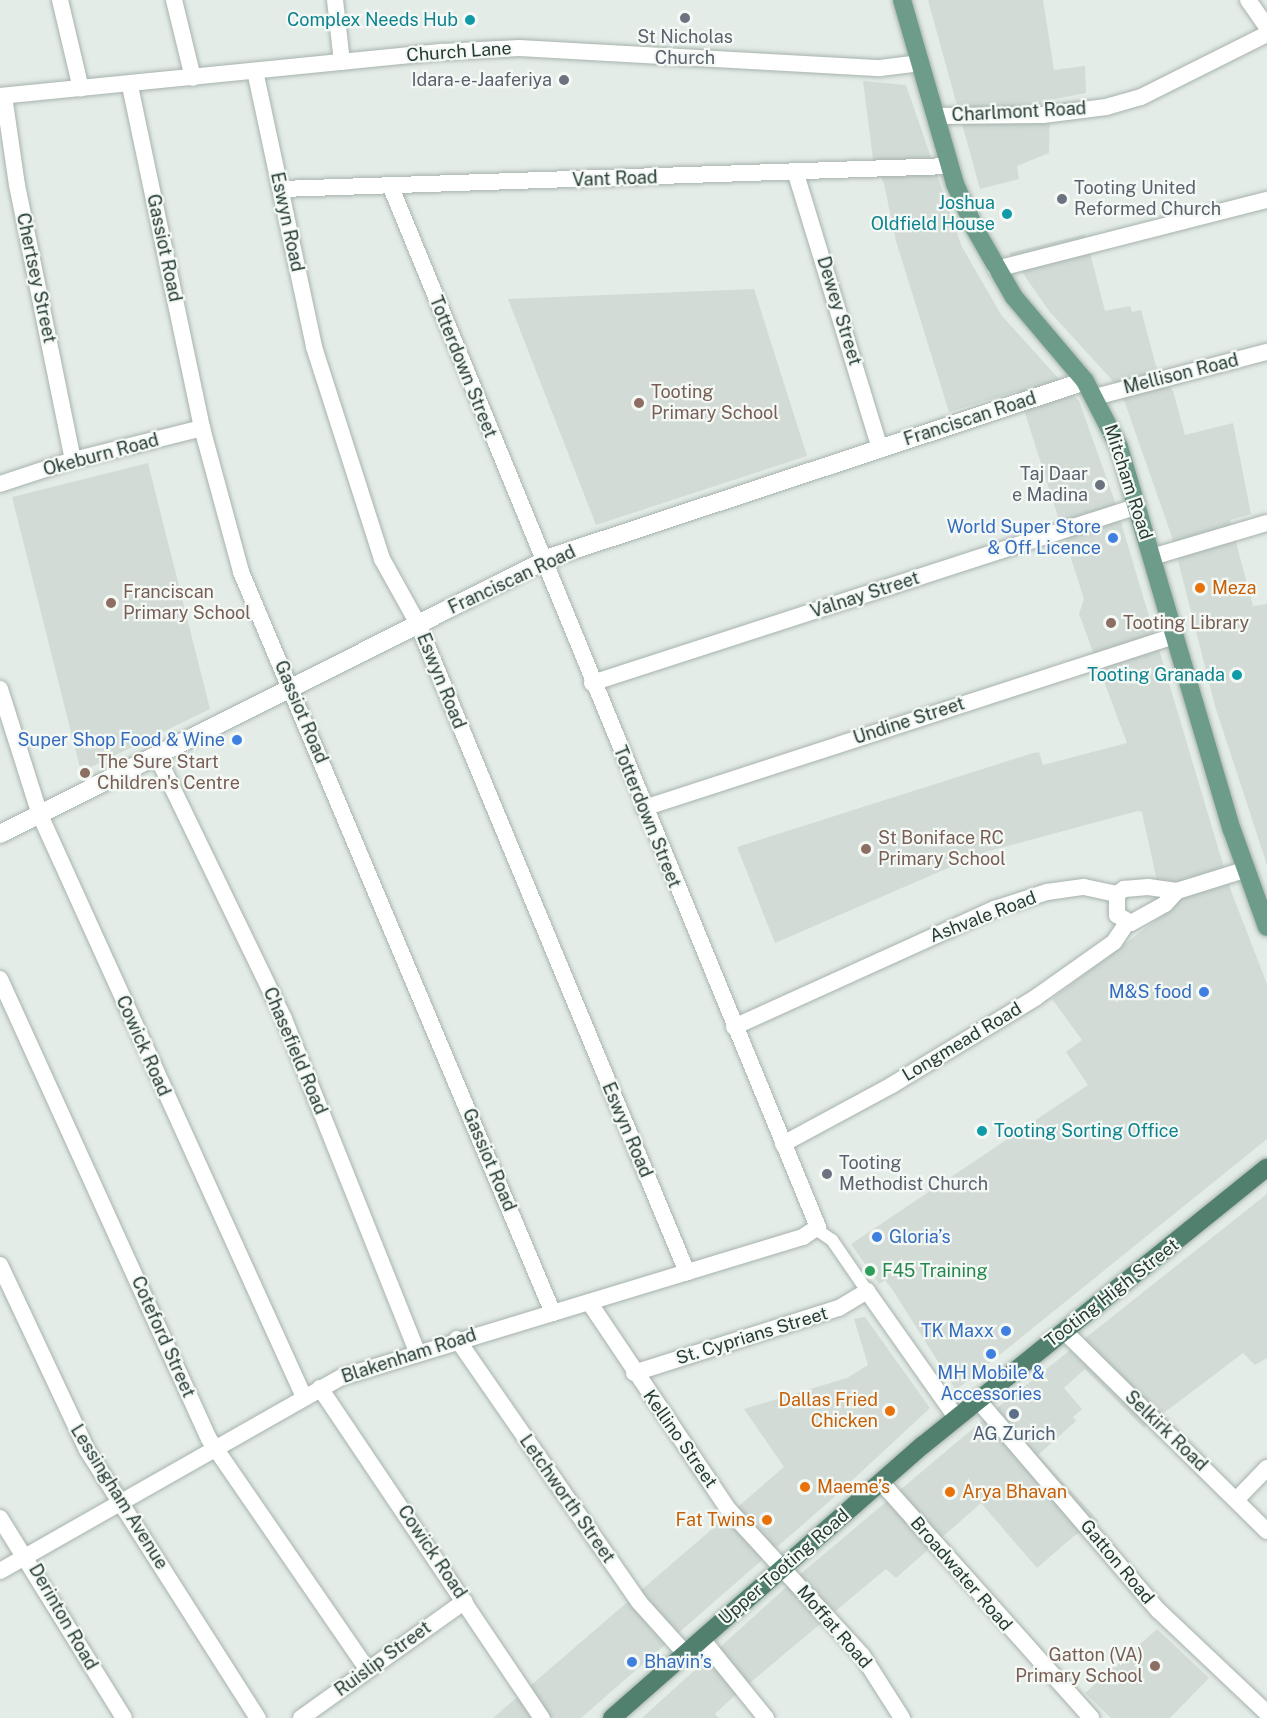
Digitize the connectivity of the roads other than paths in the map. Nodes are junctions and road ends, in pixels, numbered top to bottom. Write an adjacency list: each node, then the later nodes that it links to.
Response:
1 (60, 0): 13 (street)
2 (174, 0): 11 (street)
3 (335, 0): 8 (street)
4 (902, 0): 9 (main road, Mitcham Road)
5 (1248, 0): 6 (street)
6 (1267, 27)
7 (1267, 34): 15 (street, Charlmont Road)
8 (342, 62): 9 (street, Church Lane); 10 (street, Church Lane)
9 (919, 63): 15 (main road, Mitcham Road)
10 (255, 71): 11 (street, Church Lane); 19 (street, Eswyn Road)
11 (193, 78): 12 (street, Church Lane)
12 (130, 86): 13 (street, Church Lane); 24 (street, Gassiot Road)
13 (81, 89): 14 (street, Church Lane)
14 (2, 96): 26 (street, Chertsey Street)
15 (935, 116): 16 (main road, Mitcham Road)
16 (950, 166): 17 (street, Vant Road); 21 (main road, Mitcham Road)
17 (796, 174): 18 (street, Vant Road); 25 (street, Dewey Street)
18 (390, 185): 19 (street, Vant Road); 31 (street, Totterdown Street)
19 (281, 189): 32 (street, Eswyn Road)
20 (1267, 200): 21 (street)
21 (996, 269): 23 (main road, Mitcham Road)
22 (1267, 352): 23 (street, Mellison Road)
23 (1090, 389): 25 (street, Franciscan Road); 28 (main road, Mitcham Road)
24 (202, 428): 26 (street, Okeburn Road); 35 (street, Gassiot Road)
25 (880, 448): 31 (street, Franciscan Road)
26 (73, 460): 27 (street, Okeburn Road)
27 (0, 483)
28 (1138, 507): 30 (main road, Mitcham Road); 34 (street, Valnay Street)
29 (1267, 523): 30 (street)
30 (1152, 557): 33 (main road, Mitcham Road)
31 (542, 561): 32 (street, Franciscan Road); 34 (street, Totterdown Street)
32 (418, 624): 35 (street, Franciscan Road); 52 (street, Eswyn Road)
33 (1174, 636): 38 (street, Undine Street); 41 (main road, Mitcham Road)
34 (592, 683): 38 (street, Totterdown Street)
35 (292, 688): 37 (street, Franciscan Road); 55 (street, Gassiot Road)
36 (0, 689): 39 (street, Cowick Road)
37 (157, 756): 39 (street, Franciscan Road); 58 (street, Chasefield Road)
38 (644, 808): 47 (street, Totterdown Street)
39 (39, 815): 40 (street, Franciscan Road); 61 (street, Cowick Road)
40 (0, 834)
41 (1244, 870): 42 (street, Ashvale Road); 45 (main road, Mitcham Road)
42 (1177, 891): 43 (street, Ashvale Road); 44 (street, Longmead Road)
43 (1118, 894): 44 (street); 47 (street, Ashvale Road)
44 (1127, 923): 48 (street, Longmead Road)
45 (1267, 927)
46 (0, 979): 64 (street, Coteford Street)
47 (734, 1026): 48 (street, Totterdown Street)
48 (783, 1144): 50 (street, Totterdown Street)
49 (1267, 1167): 56 (highway, Tooting High Street)
50 (816, 1229): 52 (street, Blakenham Road); 53 (street)
51 (0, 1265): 68 (street, Lessingham Avenue)
52 (687, 1272): 54 (street, Blakenham Road)
53 (867, 1292): 59 (street, St. Cyprians Street); 63 (street)
54 (589, 1302): 55 (street, Blakenham Road); 59 (street, Kellino Street)
55 (553, 1313): 57 (street, Blakenham Road)
56 (1064, 1331): 62 (highway, Tooting High Street); 67 (street, Selkirk Road)
57 (457, 1340): 58 (street, Blakenham Road); 76 (street, Letchworth Street)
58 (417, 1352): 60 (street, Blakenham Road)
59 (634, 1373): 72 (street, Kellino Street)
60 (320, 1388): 61 (street, Blakenham Road); 74 (street, Cowick Road)
61 (303, 1397): 64 (street, Blakenham Road)
62 (977, 1399): 63 (highway, Tooting High Street); 78 (street, Gatton Road)
63 (956, 1417): 66 (highway, Upper Tooting Road)
64 (215, 1449): 68 (street, Blakenham Road); 77 (street, Coteford Street)
65 (1267, 1468): 67 (street)
66 (881, 1482): 72 (highway, Upper Tooting Road); 86 (street, Broadwater Road)
67 (1236, 1500): 70 (street, Selkirk Road)
68 (121, 1504): 71 (street, Blakenham Road); 80 (street, Lessingham Avenue)
69 (0, 1518): 71 (street, Derinton Road)
70 (1267, 1531)
71 (27, 1555): 73 (street, Blakenham Road); 79 (street, Derinton Road)
72 (782, 1569): 75 (highway, Upper Tooting Road); 85 (street, Moffat Road)
73 (0, 1571)
74 (465, 1601): 77 (street, Ruislip Street); 82 (street, Cowick Road)
75 (702, 1639): 76 (highway, Upper Tooting Road); 84 (street)
76 (685, 1653): 83 (highway, Upper Tooting Road)
77 (368, 1670): 81 (street, Ruislip Street)
78 (1267, 1713)
79 (124, 1718)
80 (258, 1718)
81 (301, 1718)
82 (542, 1718)
83 (612, 1718)
84 (766, 1718)
85 (902, 1718)
86 (1091, 1718)

